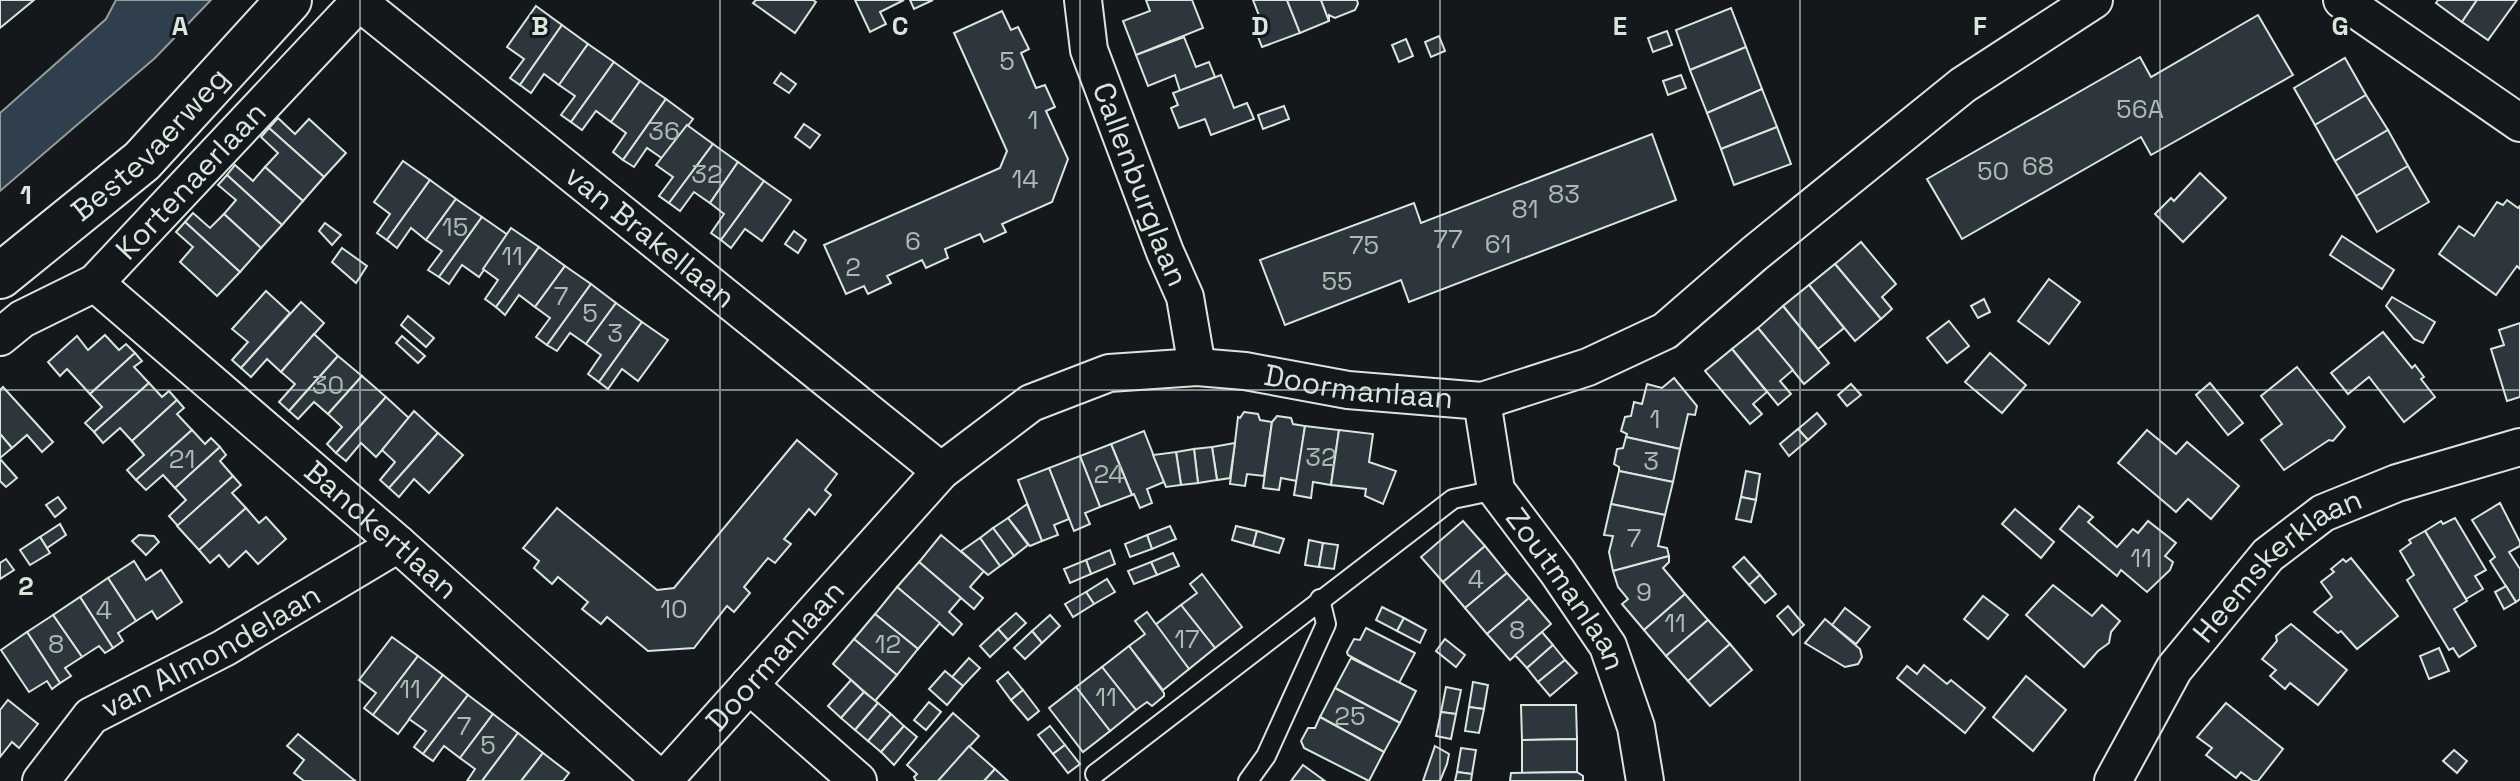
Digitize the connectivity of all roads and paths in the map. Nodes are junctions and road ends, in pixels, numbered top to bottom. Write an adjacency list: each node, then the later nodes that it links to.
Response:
1 (289, 0): 7 (street, Bestevaerweg)
2 (1083, 0): 10 (street, Callenburglaan)
3 (2094, 0): 11 (street, Doormanlaan)
4 (2342, 0): 6 (street)
5 (360, 1): 8 (street, Kortenaerlaan); 13 (street, van Brakellaan)
6 (2520, 123)
7 (0, 276)
8 (95, 283): 9 (street, Kortenaerlaan); 15 (street, Banckertlaan)
9 (0, 337)
10 (1197, 367): 11 (street, Doormanlaan); 13 (street, Doormanlaan)
11 (1482, 401): 14 (street, Zoutmanlaan)
12 (2520, 447): 24 (street, Heemskerklaan)
13 (941, 471): 17 (street, Doormanlaan)
14 (1496, 490): 16 (lane); 23 (street, Zoutmanlaan)
15 (398, 544): 19 (street, van Almondelaan); 20 (street, Banckertlaan)
16 (1320, 599): 18 (lane); 22 (lane)
17 (749, 685): 20 (street, Doormanlaan); 21 (street)
18 (1095, 774)
19 (41, 781)
20 (663, 781)
21 (858, 781)
22 (1248, 781)
23 (1645, 781)
24 (2113, 781)

